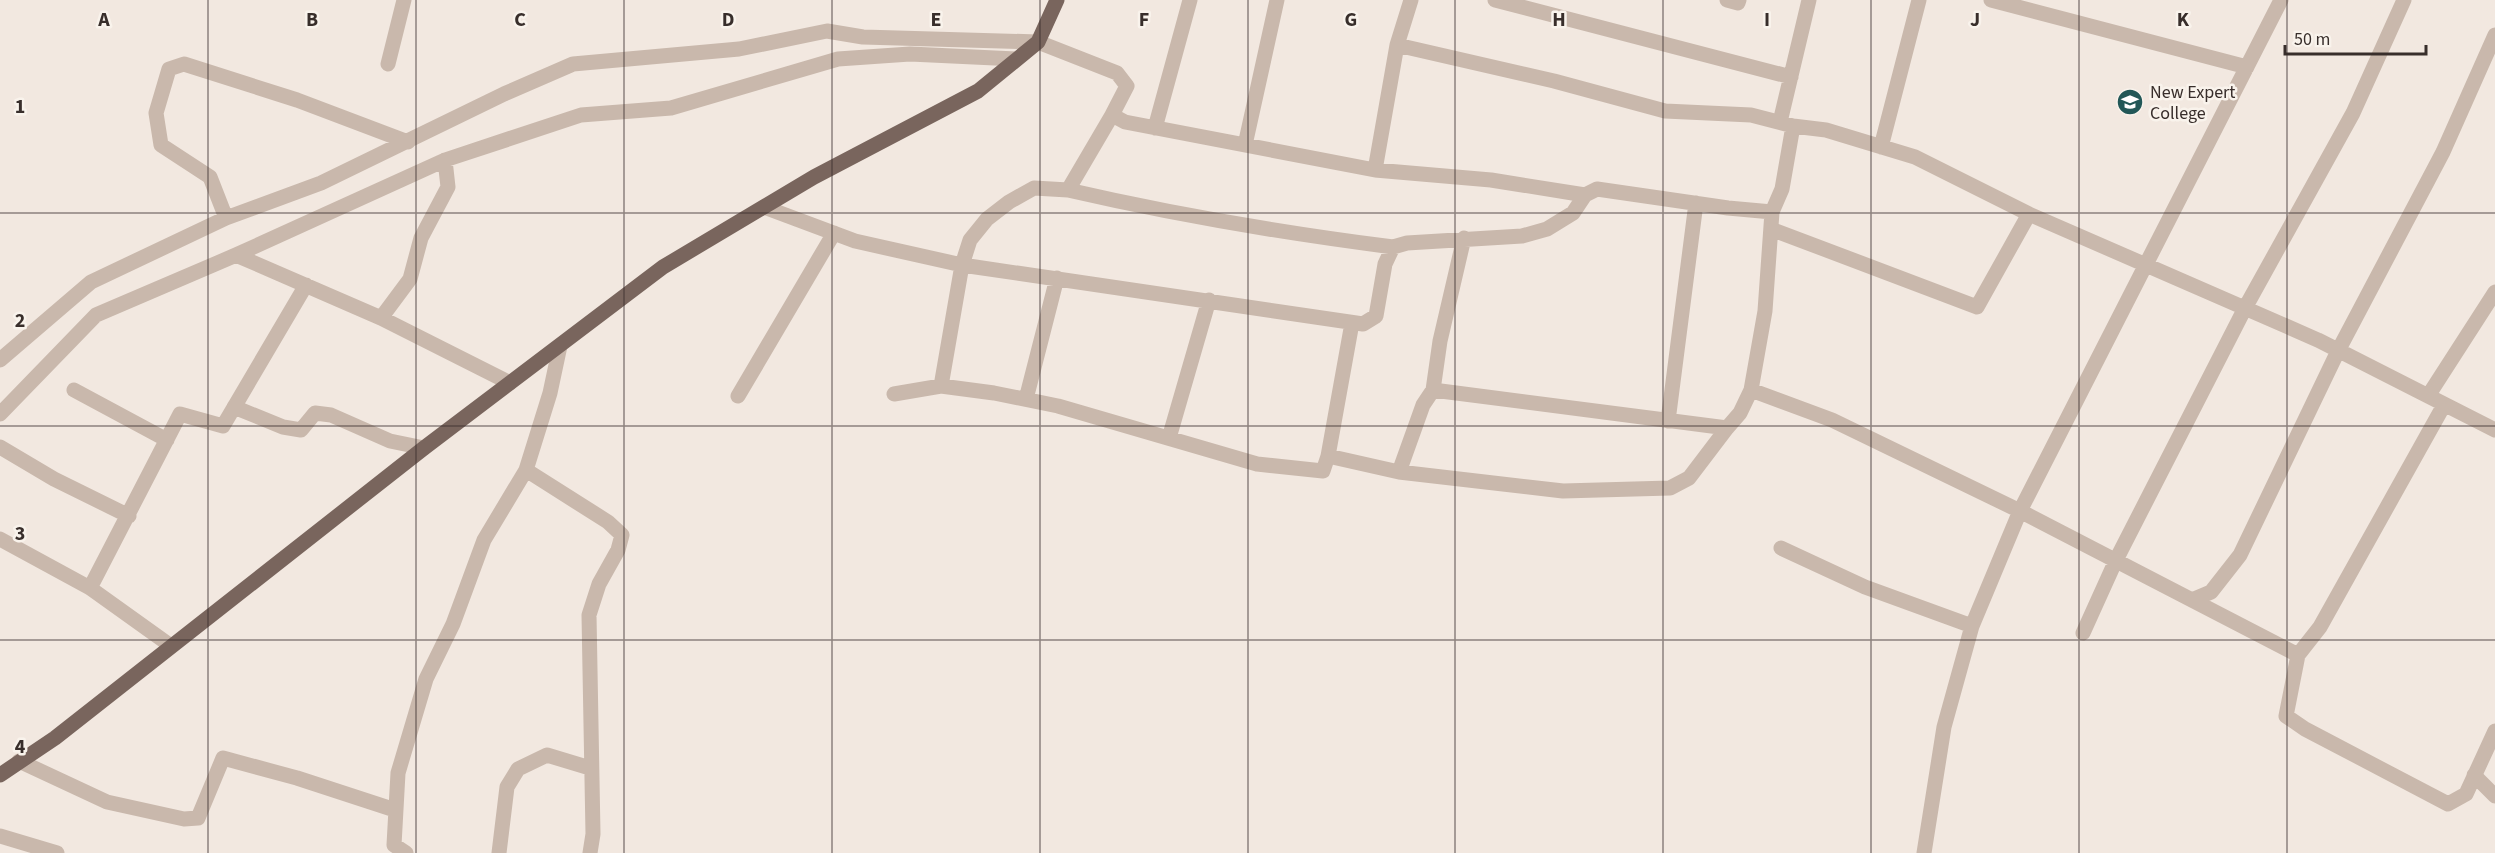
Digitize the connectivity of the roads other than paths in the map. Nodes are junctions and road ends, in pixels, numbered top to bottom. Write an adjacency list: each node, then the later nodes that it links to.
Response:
1 (404, 0): 18 (street)
2 (1057, 0): 15 (main road)
3 (1190, 0): 23 (street)
4 (1277, 0): 25 (street)
5 (1411, 0): 16 (street)
6 (1495, 0): 20 (street)
7 (1727, 0): 8 (street)
8 (1739, 0)
9 (1809, 0): 20 (street)
10 (1919, 0): 26 (street)
11 (1991, 0): 19 (street)
12 (2281, 0): 19 (street)
13 (2404, 0): 47 (street)
14 (2495, 34): 51 (street)
15 (1038, 42): 17 (main road); 21 (street); 24 (street)
16 (1397, 45): 22 (street); 28 (street)
17 (1016, 60): 27 (street); 32 (main road)
18 (388, 64)
19 (2247, 68): 42 (street)
20 (1791, 77): 22 (street)
21 (1112, 115): 23 (street); 29 (street)
22 (1786, 124): 26 (street); 33 (street)
23 (1155, 128): 25 (street)
24 (408, 142): 35 (street); 35 (street)
25 (1245, 145): 28 (street)
26 (1881, 147): 34 (street)
27 (445, 160): 40 (street); 48 (street)
28 (1375, 170): 30 (street)
29 (1068, 190): 39 (street); 41 (street)
30 (1585, 195): 31 (street); 38 (street)
31 (1696, 203): 33 (street); 65 (street)
32 (764, 207): 37 (street); 50 (main road)
33 (1772, 212): 36 (street)
34 (2029, 214): 36 (street); 42 (street)
35 (226, 218): 52 (street)
36 (1770, 229): 57 (street)
37 (834, 233): 41 (street); 59 (street)
38 (1464, 238): 39 (street); 56 (street)
39 (1393, 247): 49 (street)
40 (236, 255): 44 (street); 64 (street)
41 (962, 264): 43 (street); 54 (street)
42 (2146, 265): 47 (street); 75 (street)
43 (1057, 278): 46 (street); 61 (street)
44 (306, 285): 48 (street); 63 (street)
45 (2495, 292): 60 (street)
46 (1209, 300): 49 (street); 68 (street)
47 (2245, 308): 51 (street); 79 (street)
48 (381, 318): 53 (street)
49 (1352, 323): 72 (street)
50 (560, 346): 53 (main road); 73 (street)
51 (2338, 351): 60 (street); 81 (street)
52 (0, 360)
53 (510, 383): 71 (main road)
54 (941, 386): 58 (street); 61 (street)
55 (74, 390): 69 (street)
56 (1433, 390): 65 (street); 74 (street)
57 (1751, 390): 66 (street); 75 (street)
58 (894, 394)
59 (738, 396)
60 (2428, 396): 62 (street)
61 (1026, 399): 68 (street)
62 (2444, 405): 67 (street); 85 (street)
63 (234, 407): 69 (street); 71 (street)
64 (0, 414)
65 (1668, 421): 66 (street)
66 (1727, 428): 74 (street)
67 (2495, 430)
68 (1168, 438): 72 (street)
69 (167, 440): 76 (street)
70 (0, 447): 76 (street)
71 (424, 448): 84 (main road)
72 (1328, 456): 74 (street)
73 (526, 470): 88 (street); 92 (street)
74 (1399, 472)
75 (2020, 511): 79 (street); 82 (street)
76 (129, 516): 80 (street)
77 (0, 539): 80 (street)
78 (1781, 548): 82 (street)
79 (2116, 560): 81 (street); 83 (street)
80 (90, 588): 84 (street)
81 (2192, 600): 85 (street)
82 (1972, 626): 98 (street)
83 (2083, 633)
84 (171, 646): 87 (main road)
85 (2298, 655): 90 (street)
86 (2495, 731): 90 (street)
87 (19, 761): 89 (main road); 92 (street)
88 (590, 768): 96 (street); 97 (street)
89 (0, 775)
90 (2474, 775): 91 (street)
91 (2495, 796)
92 (395, 810): 95 (street)
93 (0, 836): 94 (street)
94 (57, 853)
95 (406, 853)
96 (500, 853)
97 (590, 853)
98 (1924, 853)

